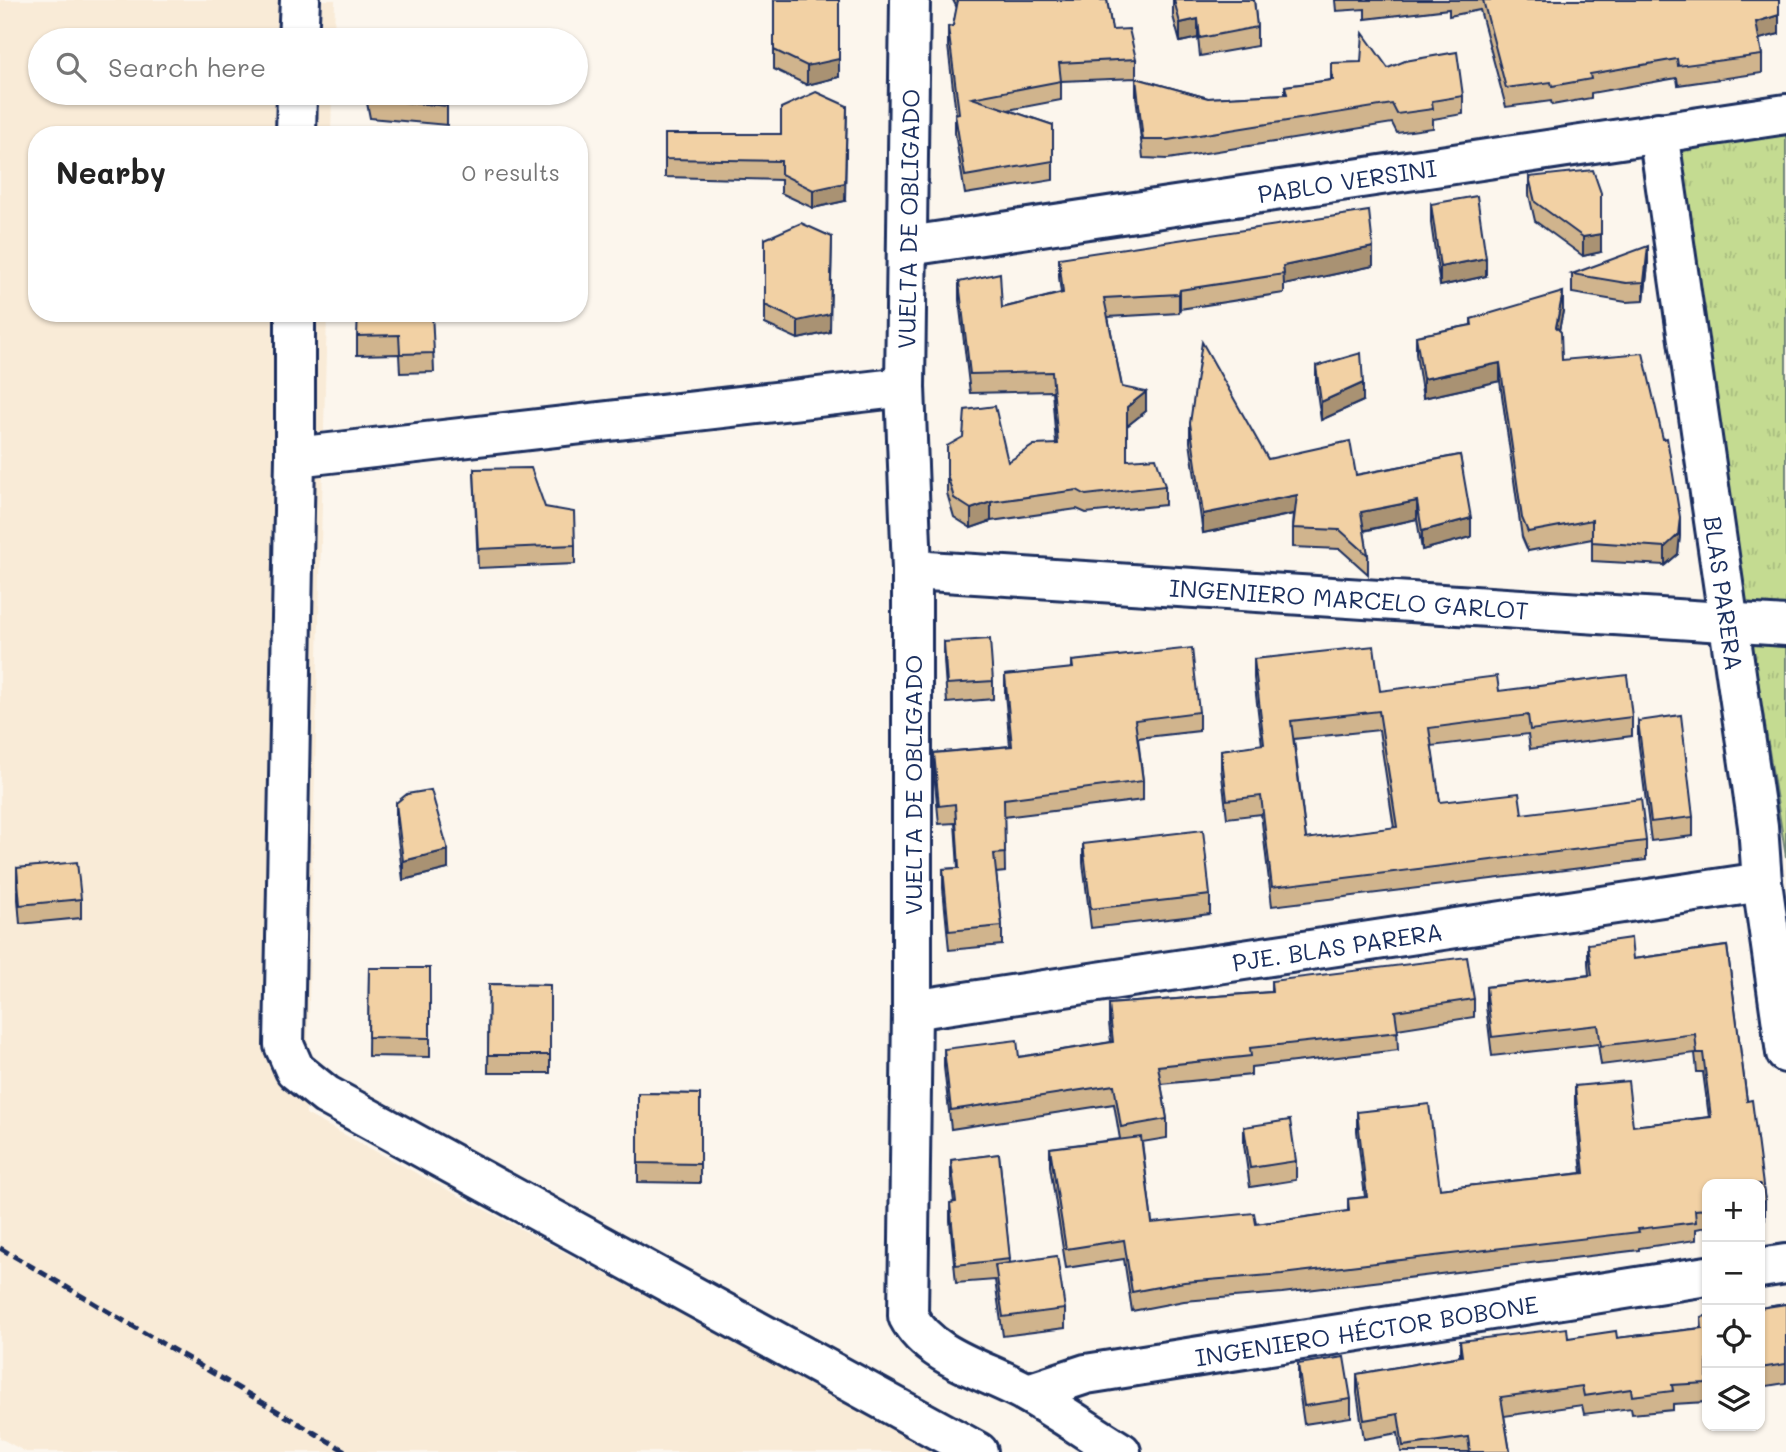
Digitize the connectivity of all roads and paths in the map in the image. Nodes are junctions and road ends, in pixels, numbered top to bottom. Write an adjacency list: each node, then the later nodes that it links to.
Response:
1 (300, 0): 3 (street)
2 (910, 0): 8 (street, VUELTA DE OBLIGADO)
3 (299, 28)
4 (297, 105): 6 (street)
5 (1786, 114): 7 (street, PABLO VERSINI)
6 (296, 126)
7 (1658, 132): 8 (street, PABLO VERSINI); 13 (street, BLAS PARERA)
8 (909, 246): 10 (street, VUELTA DE OBLIGADO)
9 (295, 322): 11 (street)
10 (905, 387): 11 (street); 12 (street, VUELTA DE OBLIGADO)
11 (295, 457): 22 (street)
12 (912, 570): 13 (street, INGENIERO MARCELO GARLOT); 16 (street, VUELTA DE OBLIGADO)
13 (1726, 622): 14 (street, INGENIERO MARCELO GARLOT); 15 (street, BLAS PARERA)
14 (1786, 626)
15 (1762, 882): 16 (street, PJE. BLAS PARERA); 17 (street, BLAS PARERA)
16 (912, 1010): 21 (street, VUELTA DE OBLIGADO)
17 (1786, 1053)
18 (1786, 1264): 19 (street)
19 (1765, 1267)
20 (1702, 1277): 21 (street, INGENIERO HÉCTOR BOBONE)
21 (1028, 1393): 23 (street, VUELTA DE OBLIGADO)
22 (978, 1452)
23 (1121, 1452)

